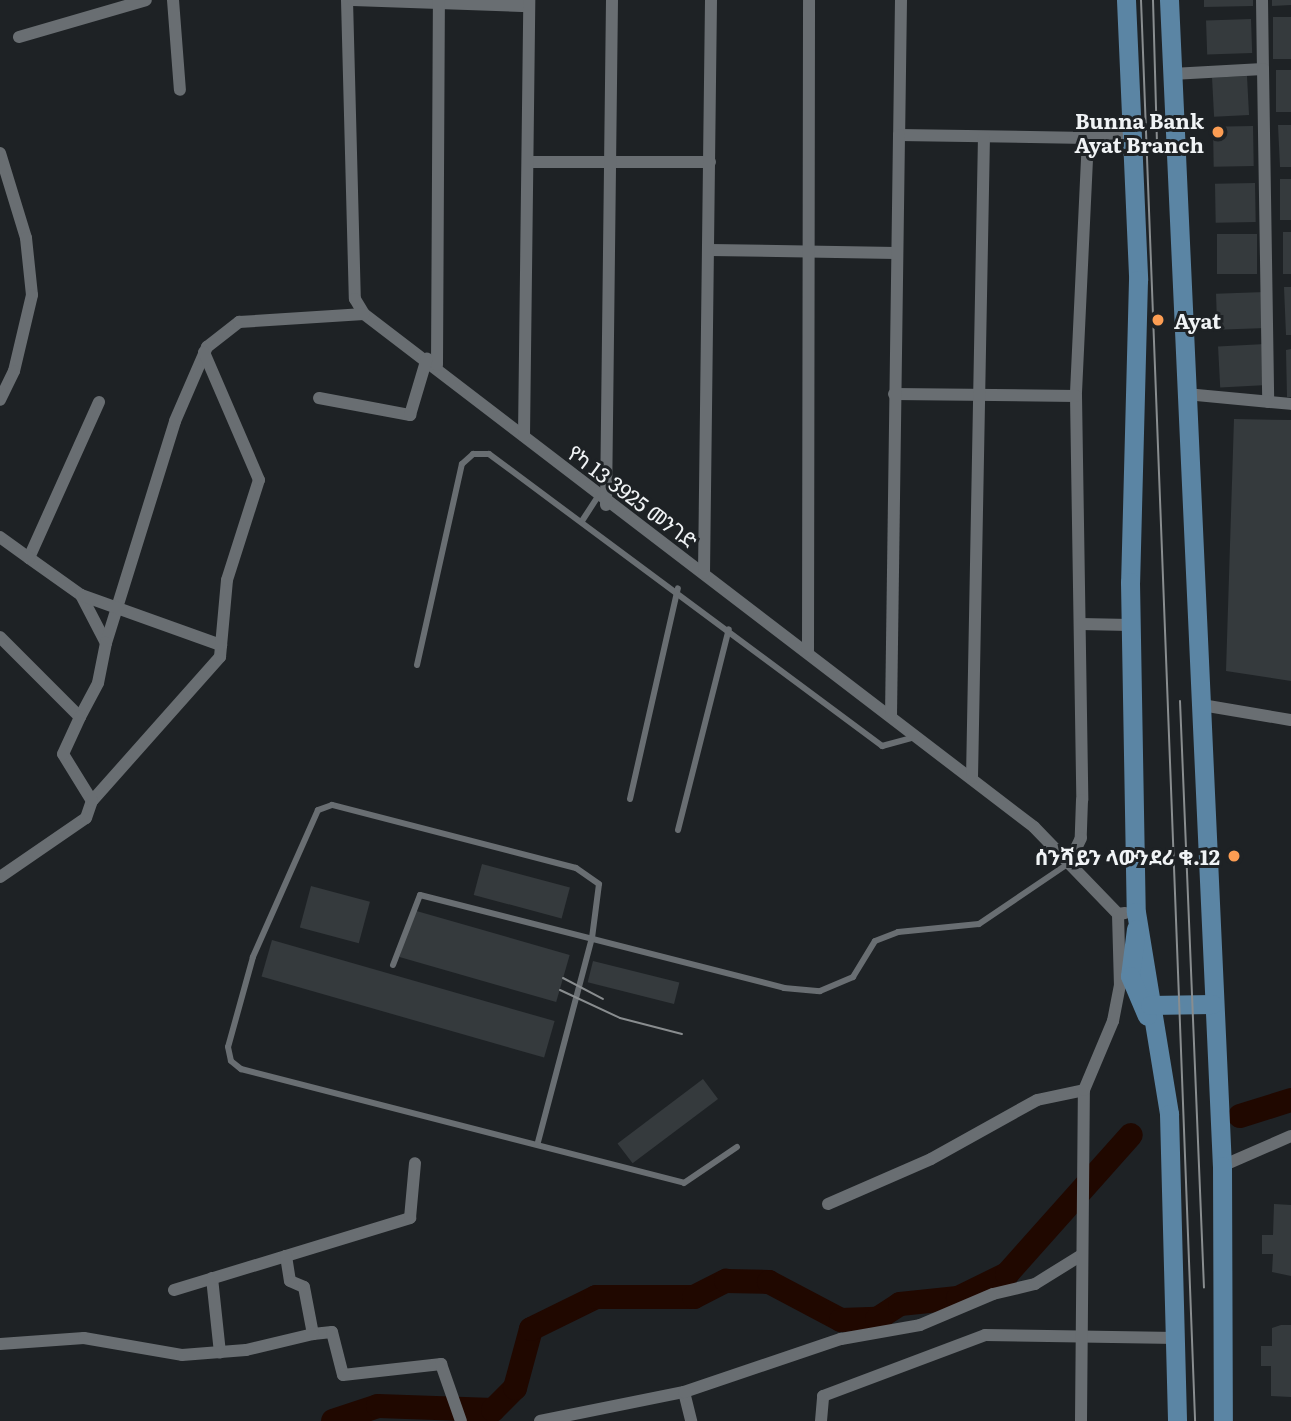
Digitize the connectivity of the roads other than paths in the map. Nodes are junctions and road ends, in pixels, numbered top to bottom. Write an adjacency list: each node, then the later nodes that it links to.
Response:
1 (146, 0): 14 (street)
2 (173, 0): 17 (street)
3 (347, 0): 29 (street)
4 (353, 0): 12 (street)
5 (612, 0): 24 (street)
6 (711, 0): 25 (street)
7 (809, 0): 27 (street)
8 (901, 0): 18 (street)
9 (1126, 0): 21 (main road)
10 (1169, 0): 16 (main road)
11 (1262, 0): 15 (street)
12 (439, 2): 13 (street); 31 (street)
13 (529, 3): 23 (street)
14 (19, 37)
15 (1263, 69): 16 (street); 39 (street)
16 (1172, 74): 34 (main road)
17 (180, 90)
18 (899, 135): 19 (street); 28 (street)
19 (985, 137): 20 (street); 32 (street)
20 (1088, 138): 21 (street); 35 (street)
21 (1133, 138): 51 (main road)
22 (0, 153): 37 (street)
23 (529, 162): 24 (street); 41 (street)
24 (610, 162): 25 (street); 42 (street)
25 (710, 162): 26 (street)
26 (710, 250): 27 (street); 46 (street)
27 (806, 252): 28 (street); 56 (street)
28 (896, 253): 33 (street)
29 (364, 314): 30 (street); 31 (street, የካ 13 3925 መንገድ)
30 (204, 352): 49 (street); 55 (street)
31 (432, 361): 36 (street); 41 (street, የካ 13 3925 መንገድ)
32 (980, 393): 33 (street); 35 (street); 63 (street)
33 (894, 394): 59 (street)
34 (1186, 394): 39 (street); 58 (main road)
35 (1076, 396): 50 (street)
36 (319, 398)
37 (0, 400)
38 (99, 402): 45 (street)
39 (1268, 402): 40 (street)
40 (1291, 404)
41 (524, 436): 42 (street, የካ 13 3925 መንገድ)
42 (601, 501): 43 (lane); 46 (street, የካ 13 3925 መንገድ)
43 (582, 521): 47 (lane); 57 (lane)
44 (0, 537): 45 (street)
45 (29, 558): 48 (street)
46 (704, 573): 56 (street, የካ 13 3925 መንገድ)
47 (678, 588): 52 (lane); 64 (lane)
48 (81, 595): 49 (street); 54 (street)
49 (118, 604): 54 (street); 55 (street)
50 (1082, 624): 51 (street); 67 (street)
51 (1130, 625): 69 (main road)
52 (729, 629): 62 (lane); 66 (lane)
53 (0, 637): 60 (street)
54 (106, 643): 60 (street)
55 (221, 646): 65 (street)
56 (807, 652): 59 (street, የካ 13 3925 መንገድ)
57 (418, 665)
58 (1202, 705): 61 (street); 72 (main road)
59 (891, 716): 62 (street, የካ 13 3925 መንገድ)
60 (80, 718): 65 (street)
61 (1291, 720)
62 (916, 736): 63 (street, የካ 13 3925 መንገድ)
63 (972, 778): 67 (street, የካ 13 3925 መንገድ)
64 (630, 799)
65 (92, 801): 68 (street)
66 (678, 830)
67 (1069, 863): 69 (street, የካ 13 3925 መንገድ); 70 (lane)
68 (0, 877)
69 (1130, 917): 73 (main road); 74 (main road); 75 (street)
70 (592, 938): 71 (lane); 77 (lane); 77 (lane)
71 (393, 965)
72 (1212, 1004): 73 (main road); 80 (main road)
73 (1150, 1005): 74 (main road)
74 (1152, 1027): 88 (main road)
75 (1084, 1090): 81 (street); 83 (street)
76 (1291, 1136): 80 (street)
77 (538, 1142): 78 (lane)
78 (737, 1147)
79 (415, 1163): 82 (street)
80 (1222, 1166): 98 (main road)
81 (828, 1204)
82 (286, 1256): 84 (street); 86 (street)
83 (1080, 1256): 87 (street); 91 (street)
84 (212, 1278): 85 (street); 90 (street)
85 (174, 1290)
86 (313, 1334): 90 (street); 92 (street)
87 (1080, 1335): 88 (street); 95 (street); 96 (street)
88 (1177, 1338): 97 (main road)
89 (0, 1344): 90 (street)
90 (220, 1353)
91 (684, 1392): 93 (street); 94 (street)
92 (459, 1413)
93 (540, 1421)
94 (691, 1421)
95 (821, 1421)
96 (1081, 1421)
97 (1177, 1421)
98 (1223, 1421)

